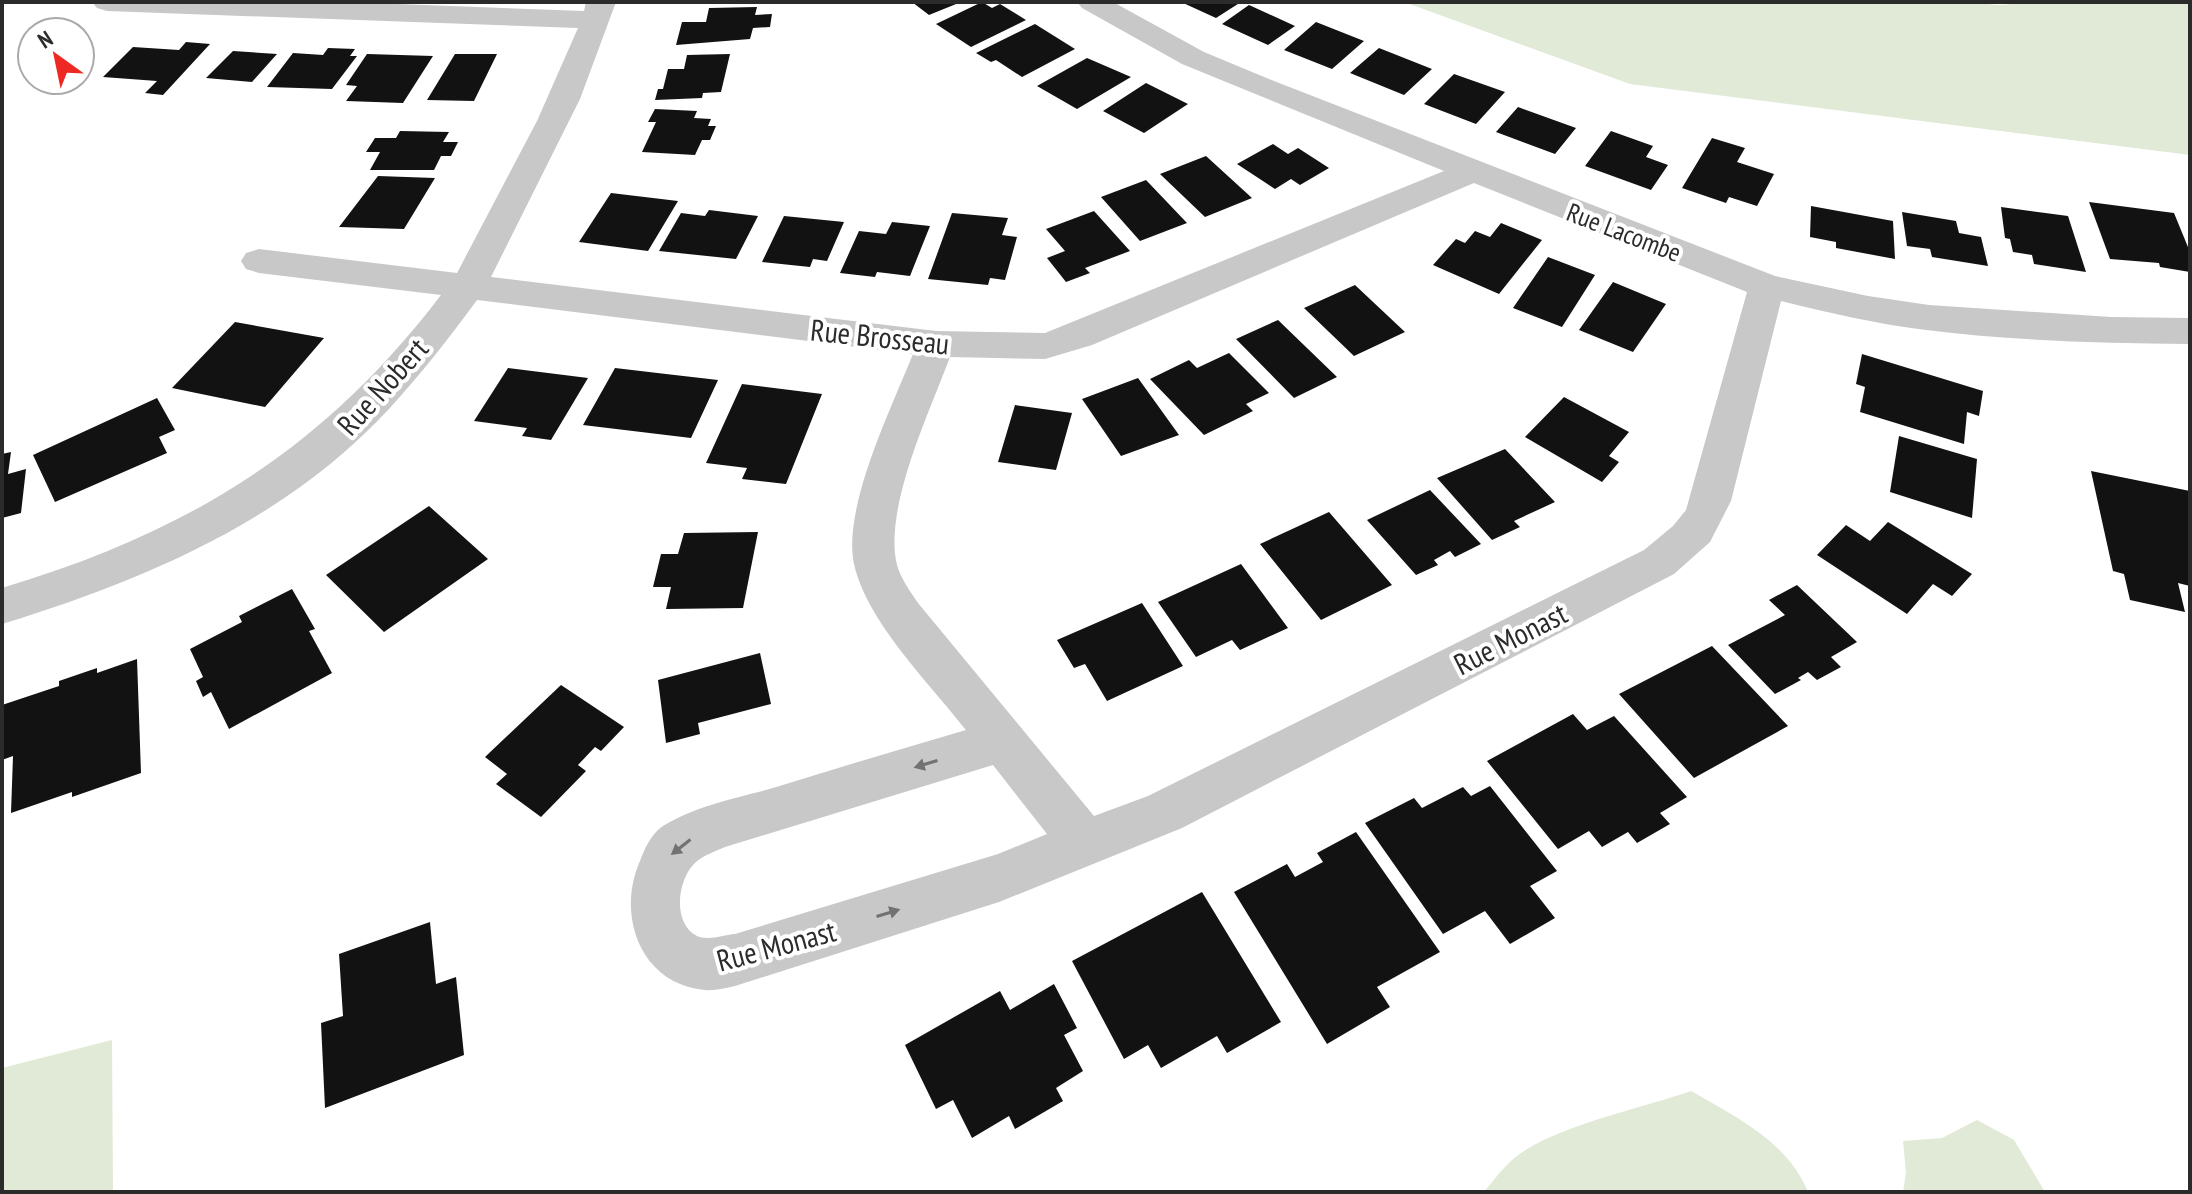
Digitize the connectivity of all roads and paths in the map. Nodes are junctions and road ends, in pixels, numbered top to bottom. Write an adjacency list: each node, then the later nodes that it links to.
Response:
1 (107, 2): 3 (street)
2 (1092, 2): 4 (street, Rue Lacombe)
3 (599, 11): 6 (street, Rue Nobert)
4 (1471, 172): 7 (street, Rue Lacombe); 9 (street, Rue Brosseau)
5 (259, 261): 6 (street, Rue Brosseau)
6 (467, 286): 9 (street, Rue Brosseau); 10 (street, Rue Nobert)
7 (1767, 286): 8 (street, Rue Lacombe); 12 (street, Rue Monast)
8 (2190, 331)
9 (936, 344): 11 (street)
10 (2, 606)
11 (1001, 741): 12 (street); 12 (street, Rue Monast, one-way to 12)
12 (1085, 843)

